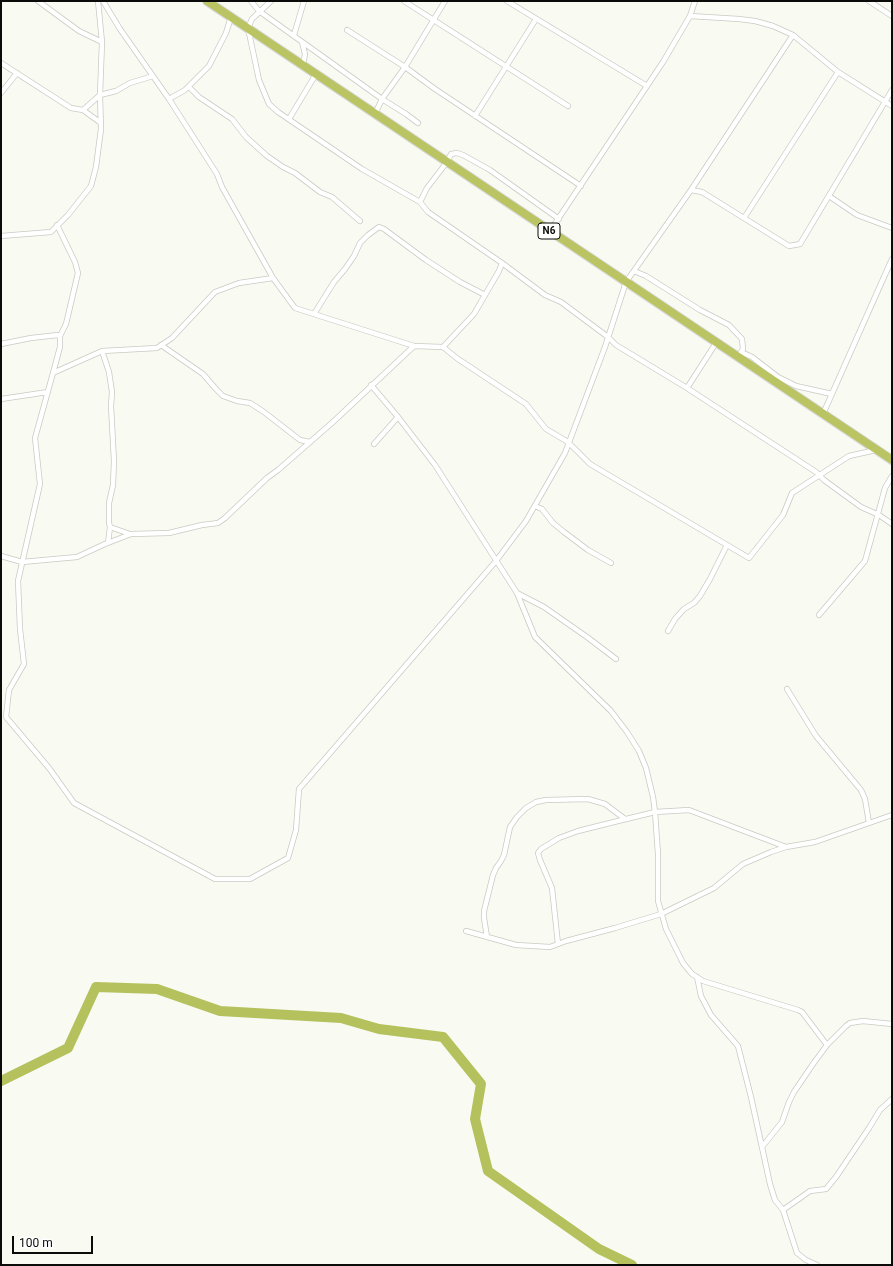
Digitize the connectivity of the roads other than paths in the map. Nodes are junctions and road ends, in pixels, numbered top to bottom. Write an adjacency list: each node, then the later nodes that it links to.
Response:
1 (38, 1): 23 (street)
2 (98, 1): 23 (street)
3 (102, 1): 32 (street)
4 (207, 1): 16 (highway, N6)
5 (251, 1): 13 (street)
6 (270, 1): 13 (street)
7 (304, 1): 21 (street)
8 (404, 1): 17 (street)
9 (445, 1): 17 (street)
10 (507, 1): 18 (street)
11 (695, 1): 14 (street)
12 (869, 1): 15 (street)
13 (259, 11): 19 (street); 21 (street)
14 (690, 16): 22 (street); 33 (street)
15 (892, 16)
16 (230, 17): 19 (highway, N6); 34 (street)
17 (434, 19): 27 (street); 28 (street)
18 (536, 19): 27 (street); 33 (street)
19 (248, 28): 26 (highway, N6); 46 (street)
20 (347, 30): 28 (street)
21 (294, 35): 24 (street)
22 (793, 36): 29 (street); 51 (street)
23 (102, 42): 37 (street)
24 (302, 42): 26 (street); 39 (street)
25 (1, 63): 30 (street)
26 (303, 66): 31 (highway, N6)
27 (506, 66): 41 (street); 45 (street)
28 (405, 67): 39 (street); 45 (street)
29 (838, 72): 40 (street); 54 (street)
30 (17, 73): 36 (street); 43 (street)
31 (316, 74): 44 (highway, N6); 46 (street)
32 (153, 76): 37 (street); 38 (street)
33 (647, 86): 50 (street)
34 (189, 87): 38 (street); 56 (street)
35 (892, 90): 40 (street)
36 (1, 93)
37 (100, 95): 43 (street); 47 (street)
38 (169, 99): 64 (street)
39 (382, 100): 44 (street); 48 (street)
40 (885, 101): 42 (street); 52 (street)
41 (568, 106)
42 (892, 106)
43 (83, 110): 47 (street)
44 (375, 114): 49 (highway, N6)
45 (475, 116): 50 (street)
46 (289, 119): 53 (street)
47 (101, 123): 57 (street)
48 (418, 123)
49 (447, 162): 53 (street); 55 (street); 59 (highway, N6)
50 (581, 186): 55 (street)
51 (691, 190): 54 (street); 63 (street)
52 (829, 196): 54 (street); 58 (street)
53 (420, 202): 62 (street)
54 (744, 218)
55 (559, 219): 59 (street)
56 (360, 221)
57 (57, 225): 60 (street); 68 (street)
58 (892, 228)
59 (550, 231): 65 (highway, N6)
60 (1, 236)
61 (892, 259): 81 (street)
62 (502, 263): 66 (street); 69 (street)
63 (634, 271): 65 (street); 76 (street)
64 (273, 278): 67 (street); 72 (street)
65 (626, 282): 69 (street); 70 (highway, N6)
66 (485, 295): 67 (street); 74 (street)
67 (314, 314): 73 (street)
68 (60, 336): 71 (street); 77 (street)
69 (608, 337): 79 (street); 86 (street)
70 (716, 342): 76 (highway, N6); 79 (street)
71 (1, 344)
72 (161, 345): 75 (street); 85 (street)
73 (414, 346): 74 (street); 78 (street)
74 (443, 347): 86 (street)
75 (102, 351): 77 (street); 95 (street)
76 (739, 355): 81 (street); 83 (highway, N6)
77 (53, 373): 80 (street)
78 (371, 385): 84 (street); 85 (street)
79 (687, 388): 90 (street)
80 (48, 392): 82 (street); 101 (street)
81 (832, 394): 83 (street)
82 (1, 399)
83 (823, 414): 88 (highway, N6)
84 (398, 417): 87 (street); 100 (street)
85 (310, 442): 96 (street)
86 (568, 442): 92 (street); 98 (street)
87 (374, 444)
88 (876, 450): 89 (highway, N6); 90 (street)
89 (892, 460)
90 (819, 476): 93 (street); 98 (street)
91 (892, 476): 93 (street)
92 (535, 506): 100 (street); 102 (street)
93 (879, 515): 94 (street); 104 (street)
94 (892, 524)
95 (110, 527): 96 (street); 97 (street)
96 (131, 534): 97 (street)
97 (108, 542): 101 (street)
98 (727, 544): 105 (street)
99 (1, 556): 101 (street)
100 (496, 561): 101 (street); 103 (street)
101 (22, 562)
102 (611, 563)
103 (517, 593): 106 (street); 108 (street)
104 (818, 615)
105 (668, 631)
106 (616, 659)
107 (787, 689): 111 (street)
108 (655, 812): 110 (street); 112 (street); 113 (street)
109 (892, 816): 111 (street)
110 (625, 819): 115 (street); 116 (street)
111 (869, 823): 112 (street)
112 (786, 847): 113 (street)
113 (661, 914): 116 (street); 117 (street)
114 (466, 931): 115 (street)
115 (487, 937): 116 (street)
116 (558, 944)
117 (697, 977): 119 (street); 121 (street)
118 (892, 1024): 119 (street)
119 (827, 1044): 121 (street)
120 (892, 1099): 122 (street)
121 (762, 1147): 122 (street)
122 (783, 1210): 123 (street)
123 (817, 1265)

